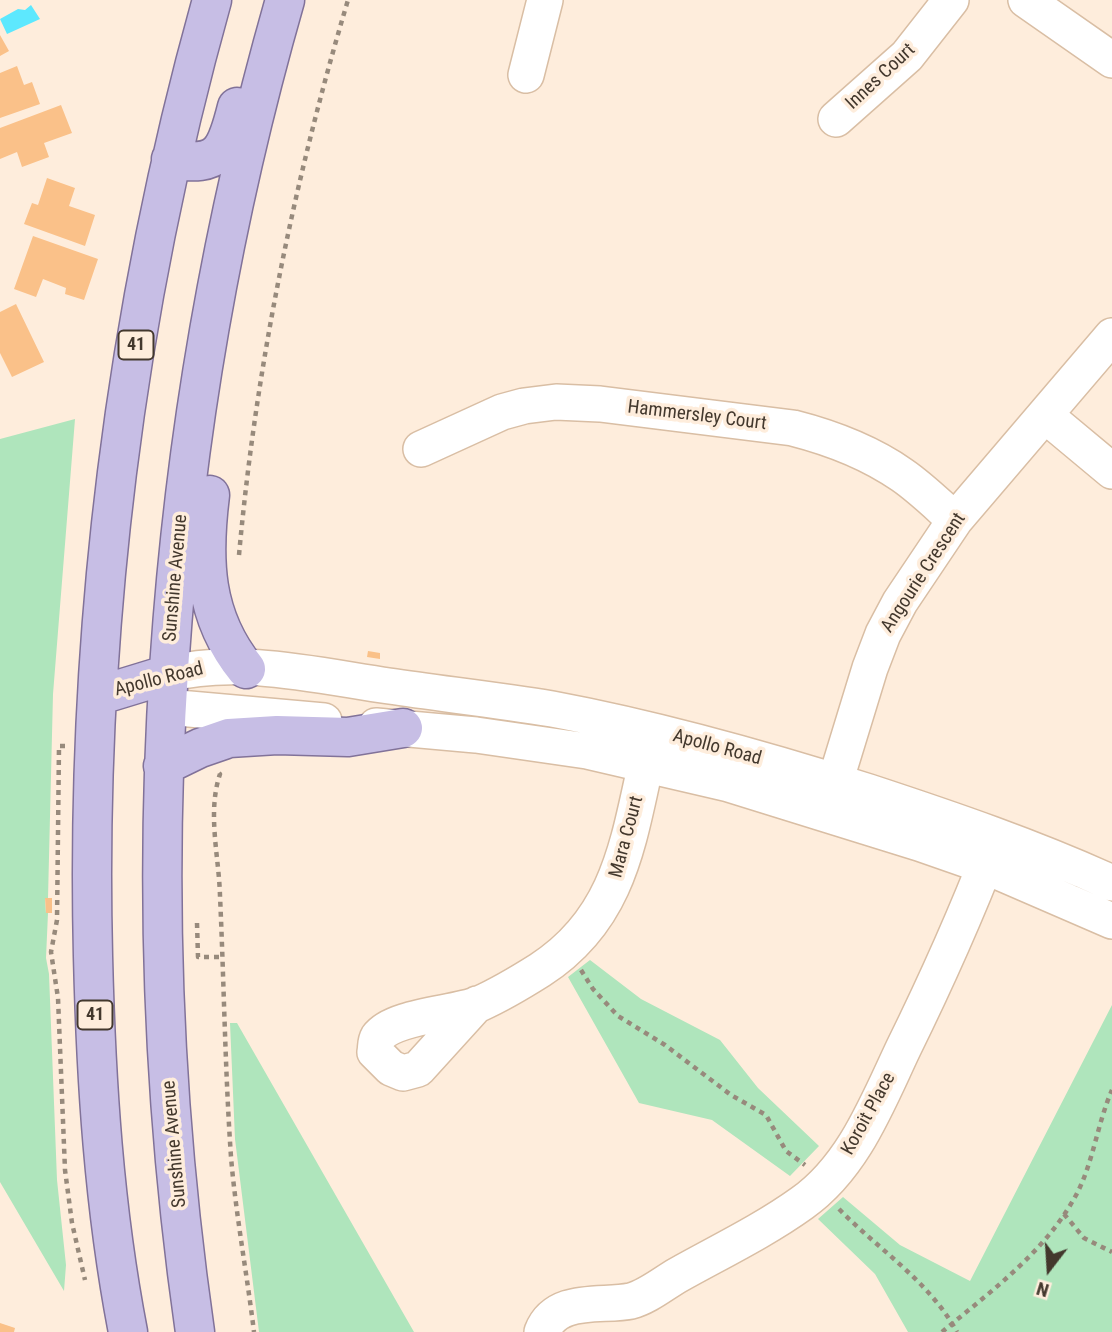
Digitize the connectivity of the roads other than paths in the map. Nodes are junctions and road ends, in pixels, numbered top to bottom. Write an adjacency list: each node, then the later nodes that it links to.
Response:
1 (212, 0): 10 (main road, 41)
2 (266, 0): 10 (main road)
3 (285, 0): 11 (main road, Sunshine Avenue)
4 (545, 0): 8 (street)
5 (951, 0): 9 (street, Innes Court)
6 (1026, 0): 7 (street)
7 (1112, 60)
8 (526, 75)
9 (836, 119)
10 (171, 159): 19 (main road, 41)
11 (217, 290): 17 (main road); 18 (main road, Sunshine Avenue)
12 (1112, 336): 13 (street, Angourie Crescent)
13 (1045, 415): 15 (street); 16 (street, Angourie Crescent)
14 (421, 449): 16 (street, Hammersley Court)
15 (1112, 471)
16 (955, 520): 23 (street, Angourie Crescent)
17 (246, 669): 18 (street, Apollo Road); 21 (street, Apollo Road)
18 (168, 691): 19 (main road, Apollo Road); 20 (street, Apollo Road); 22 (main road, Sunshine Avenue)
19 (97, 696): 29 (main road, 41)
20 (403, 728): 21 (street, Apollo Road); 22 (main road)
21 (650, 747): 23 (street, Apollo Road); 27 (street, Mara Court)
22 (163, 766): 30 (main road, Sunshine Avenue)
23 (831, 797): 24 (street, Apollo Road)
24 (991, 851): 25 (street, Apollo Road); 26 (street, Apollo Road); 28 (street, Koroit Place)
25 (1112, 883)
26 (1112, 920)
27 (477, 1004)
28 (634, 1300): 31 (street, Koroit Place); 32 (street, Koroit Place)
29 (128, 1332)
30 (195, 1332)
31 (542, 1332)
32 (613, 1332)

